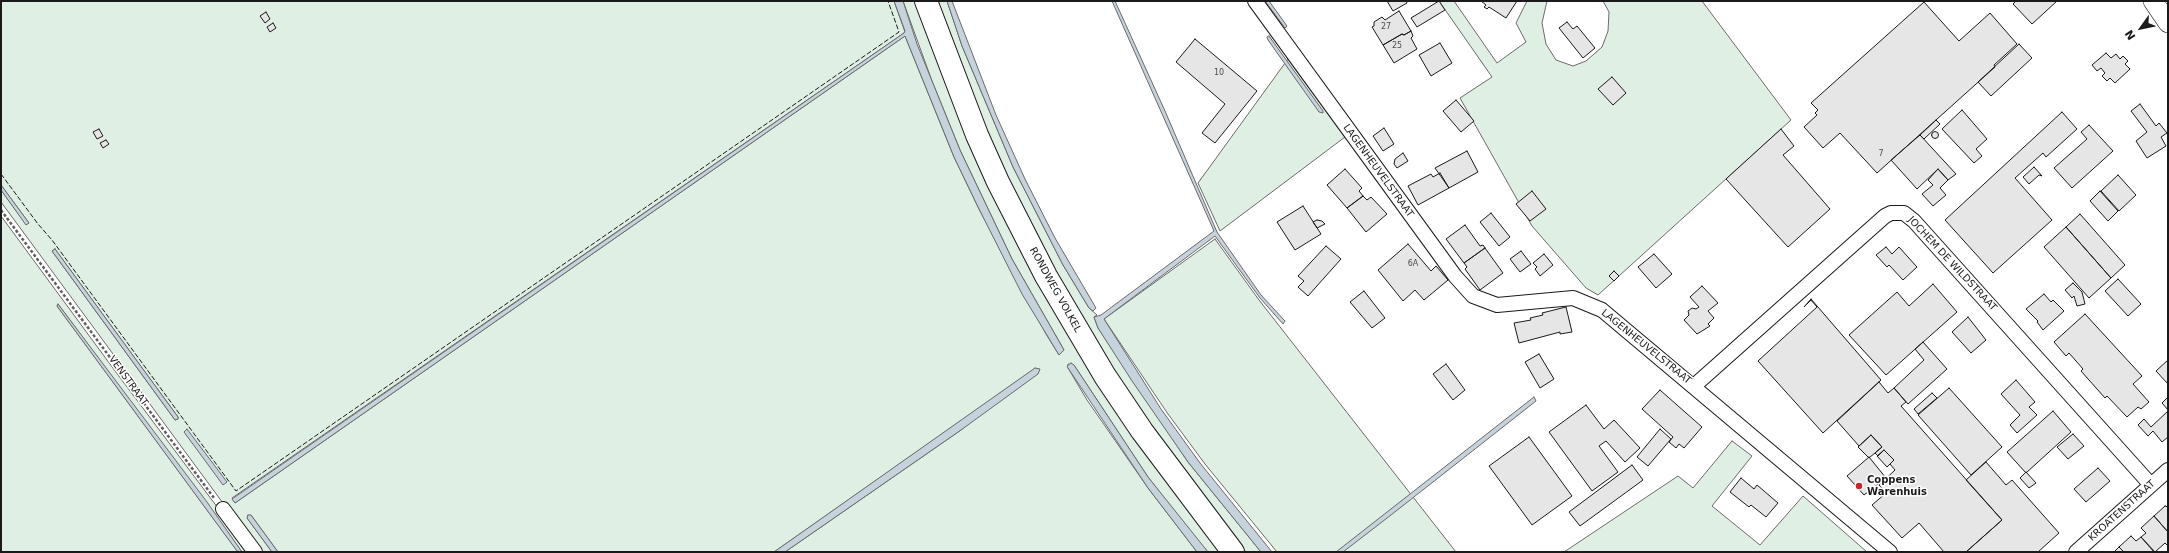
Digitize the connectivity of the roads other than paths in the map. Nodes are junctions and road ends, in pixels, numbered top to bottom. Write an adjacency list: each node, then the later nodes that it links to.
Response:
1 (926, 1): 10 (main road, RONDWEG VOLKEL)
2 (1254, 1): 5 (street, LAGENHEUVELSTRAAT)
3 (2153, 1): 4 (street)
4 (2168, 23)
5 (1694, 386): 7 (street, JOCHEM DE WILDSTRAAT); 11 (street, LAGENHEUVELSTRAAT)
6 (2168, 470): 7 (street, KROATENSTRAAT)
7 (2151, 485): 12 (street, KROATENSTRAAT)
8 (223, 509): 9 (street)
9 (255, 552)
10 (1233, 552)
11 (1890, 552)
12 (2076, 552)

